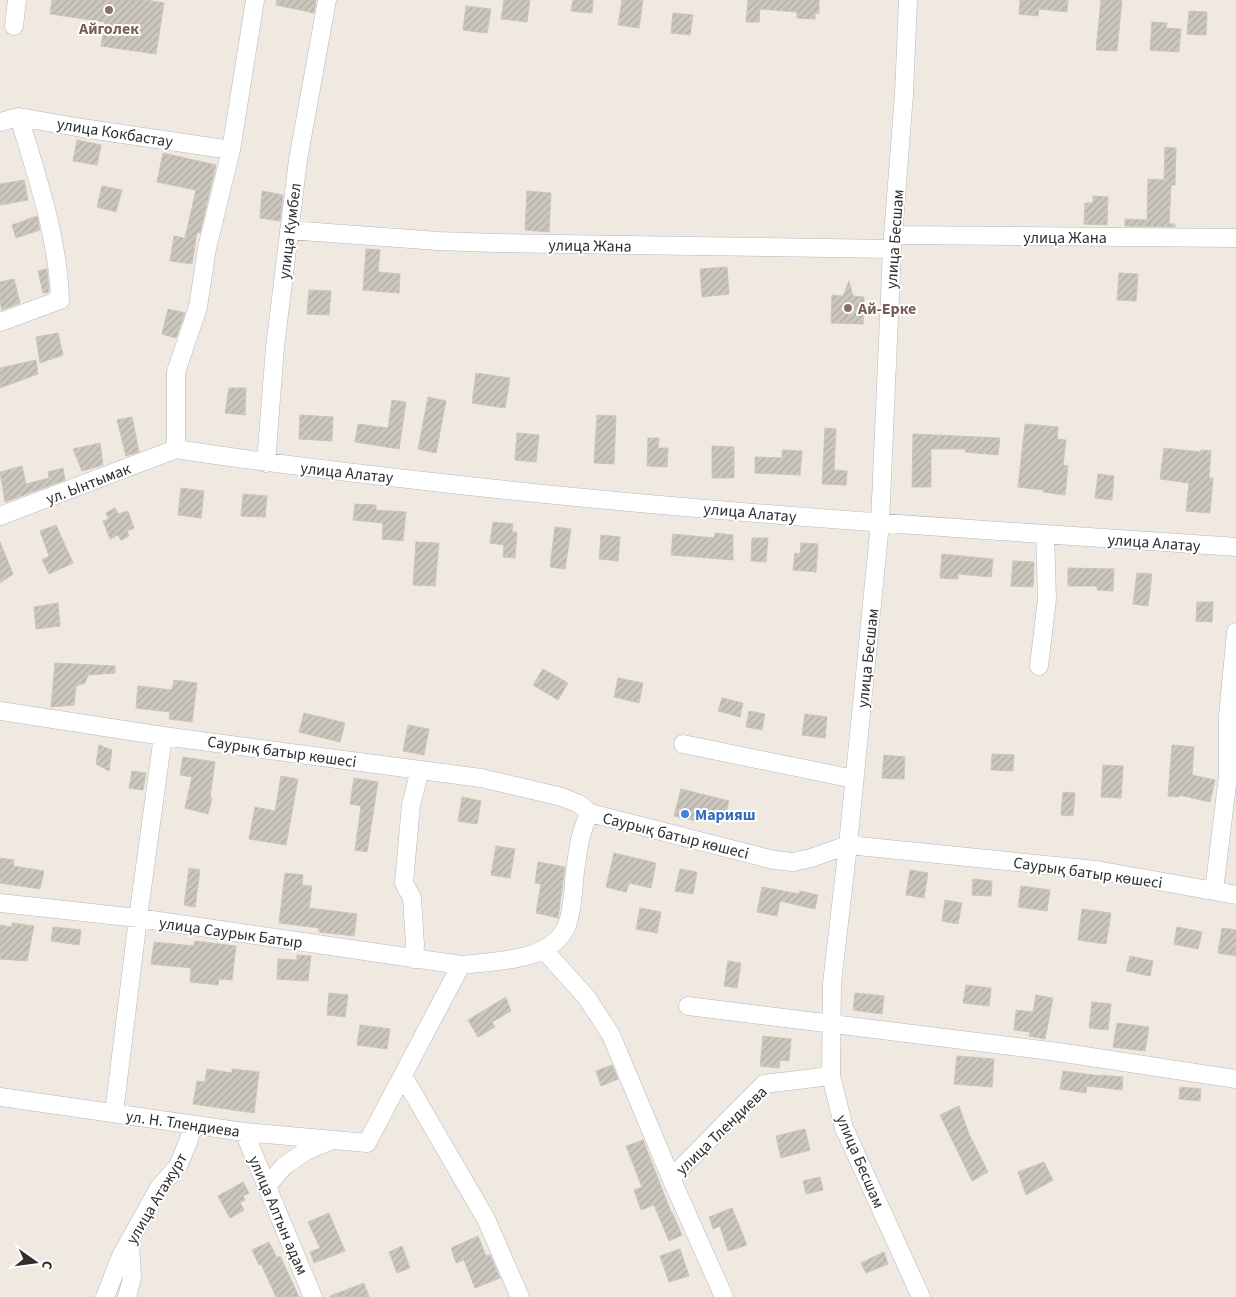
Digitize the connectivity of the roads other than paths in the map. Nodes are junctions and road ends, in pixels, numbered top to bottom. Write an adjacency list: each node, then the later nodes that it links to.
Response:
1 (17, 0): 5 (street)
2 (255, 0): 8 (street)
3 (327, 0): 9 (street, улица Кумбел)
4 (908, 0): 11 (street, улица Бесшам)
5 (14, 26)
6 (19, 117): 7 (street, улица Кокбастау); 8 (street, улица Кокбастау); 12 (street)
7 (0, 122)
8 (231, 150): 13 (street)
9 (290, 230): 11 (street, улица Жана); 14 (street, улица Кумбел)
10 (1236, 238): 11 (street, улица Жана)
11 (892, 242): 16 (street, улица Бесшам)
12 (0, 322)
13 (176, 449): 14 (street, улица Алатау); 15 (street, ул. Ынтымак)
14 (266, 463): 16 (street, улица Алатау)
15 (0, 516)
16 (880, 523): 17 (street, улица Алатау); 25 (street, улица Бесшам)
17 (1045, 534): 18 (street, улица Алатау); 20 (street)
18 (1236, 547)
19 (1236, 632): 28 (street)
20 (1039, 666)
21 (0, 711): 22 (street, Саурық батыр көшесі)
22 (164, 736): 24 (street, Саурық батыр көшесі); 31 (street)
23 (683, 744): 25 (street)
24 (420, 770): 26 (street, Саурық батыр көшесі); 33 (street)
25 (854, 779): 27 (street, улица Бесшам)
26 (590, 814): 27 (street, Саурық батыр көшесі); 32 (street)
27 (848, 844): 28 (street, Саурық батыр көшесі); 36 (street, улица Бесшам)
28 (1214, 891): 29 (street, Саурық батыр көшесі)
29 (1236, 895)
30 (0, 903): 31 (street, улица Саурык Батыр)
31 (138, 918): 33 (street, улица Саурык Батыр); 41 (street)
32 (544, 950): 34 (street, улица Саурык Батыр); 45 (street)
33 (414, 958): 34 (street, улица Саурык Батыр)
34 (461, 965): 37 (street)
35 (688, 1006): 36 (street)
36 (832, 1025): 38 (street, улица Бесшам); 39 (street)
37 (403, 1076): 44 (street, ул. Н. Тлендиева); 52 (street)
38 (831, 1076): 45 (street, улица Тлендиева); 53 (street, улица Бесшам)
39 (1236, 1079)
40 (0, 1097): 41 (street, ул. Н. Тлендиева)
41 (114, 1113): 42 (street, ул. Н. Тлендиева)
42 (193, 1125): 43 (street, ул. Н. Тлендиева); 47 (street, улица Атажурт)
43 (244, 1132): 44 (street, ул. Н. Тлендиева); 46 (street, улица Алтын адам)
44 (333, 1140): 46 (street)
45 (671, 1178): 48 (street)
46 (267, 1186): 51 (street, улица Алтын адам)
47 (130, 1240): 49 (street, улица Атажурт); 50 (street)
48 (722, 1296)
49 (105, 1297)
50 (127, 1297)
51 (313, 1297)
52 (520, 1297)
53 (922, 1297)

